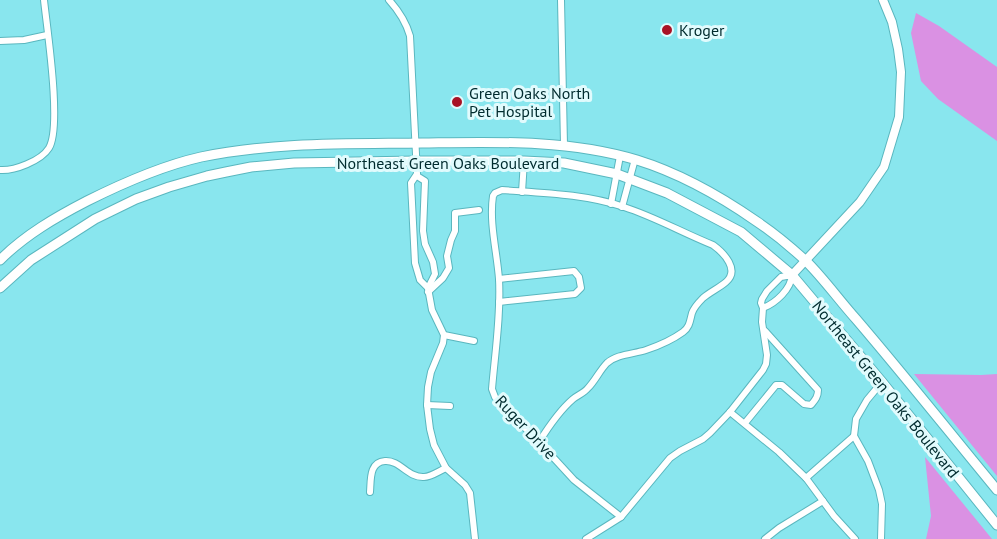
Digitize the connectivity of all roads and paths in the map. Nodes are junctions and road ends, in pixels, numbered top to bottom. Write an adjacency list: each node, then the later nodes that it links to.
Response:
1 (44, 0): 5 (street)
2 (389, 0): 7 (street)
3 (561, 0): 8 (street)
4 (883, 0): 22 (street)
5 (47, 35): 6 (street); 13 (street)
6 (0, 41)
7 (416, 143): 8 (main road, Northeast Green Oaks Boulevard); 11 (street); 21 (main road, Northeast Green Oaks Boulevard)
8 (564, 145): 9 (main road, Northeast Green Oaks Boulevard)
9 (620, 156): 10 (main road, Northeast Green Oaks Boulevard); 14 (street)
10 (634, 159): 16 (street); 22 (main road, Northeast Green Oaks Boulevard)
11 (417, 161): 12 (main road, Northeast Green Oaks Boulevard); 15 (street); 25 (main road, Northeast Green Oaks Boulevard)
12 (524, 161): 14 (main road, Northeast Green Oaks Boulevard); 17 (street)
13 (1, 170)
14 (617, 174): 16 (main road, Northeast Green Oaks Boulevard); 18 (street)
15 (417, 176): 26 (street); 26 (street)
16 (630, 179): 19 (street); 23 (main road, Northeast Green Oaks Boulevard)
17 (522, 192): 18 (street); 24 (street, Ruger Drive)
18 (611, 204): 19 (street)
19 (622, 207): 38 (street)
20 (479, 210): 26 (street)
21 (0, 260)
22 (806, 261): 23 (street); 41 (main road, Northeast Green Oaks Boulevard)
23 (792, 275): 28 (street); 28 (street); 32 (main road, Northeast Green Oaks Boulevard)
24 (499, 279): 27 (street, Ruger Drive); 27 (street)
25 (0, 288)
26 (428, 290): 30 (street)
27 (499, 302): 38 (street, Ruger Drive)
28 (764, 308): 29 (street)
29 (764, 329): 35 (street); 36 (street)
30 (444, 335): 31 (street); 33 (street)
31 (474, 341)
32 (882, 382): 37 (street); 45 (main road, Northeast Green Oaks Boulevard)
33 (427, 405): 34 (street); 39 (street)
34 (450, 406)
35 (730, 412): 36 (street); 44 (street)
36 (745, 423): 40 (street)
37 (854, 436): 40 (street); 50 (street)
38 (539, 442): 44 (street, Ruger Drive)
39 (446, 468): 42 (street); 46 (street)
40 (806, 478): 43 (street)
41 (997, 490)
42 (370, 492)
43 (823, 501): 48 (street); 49 (street)
44 (621, 517): 47 (street)
45 (997, 525)
46 (475, 537)
47 (586, 539)
48 (765, 539)
49 (855, 539)
50 (881, 539)

